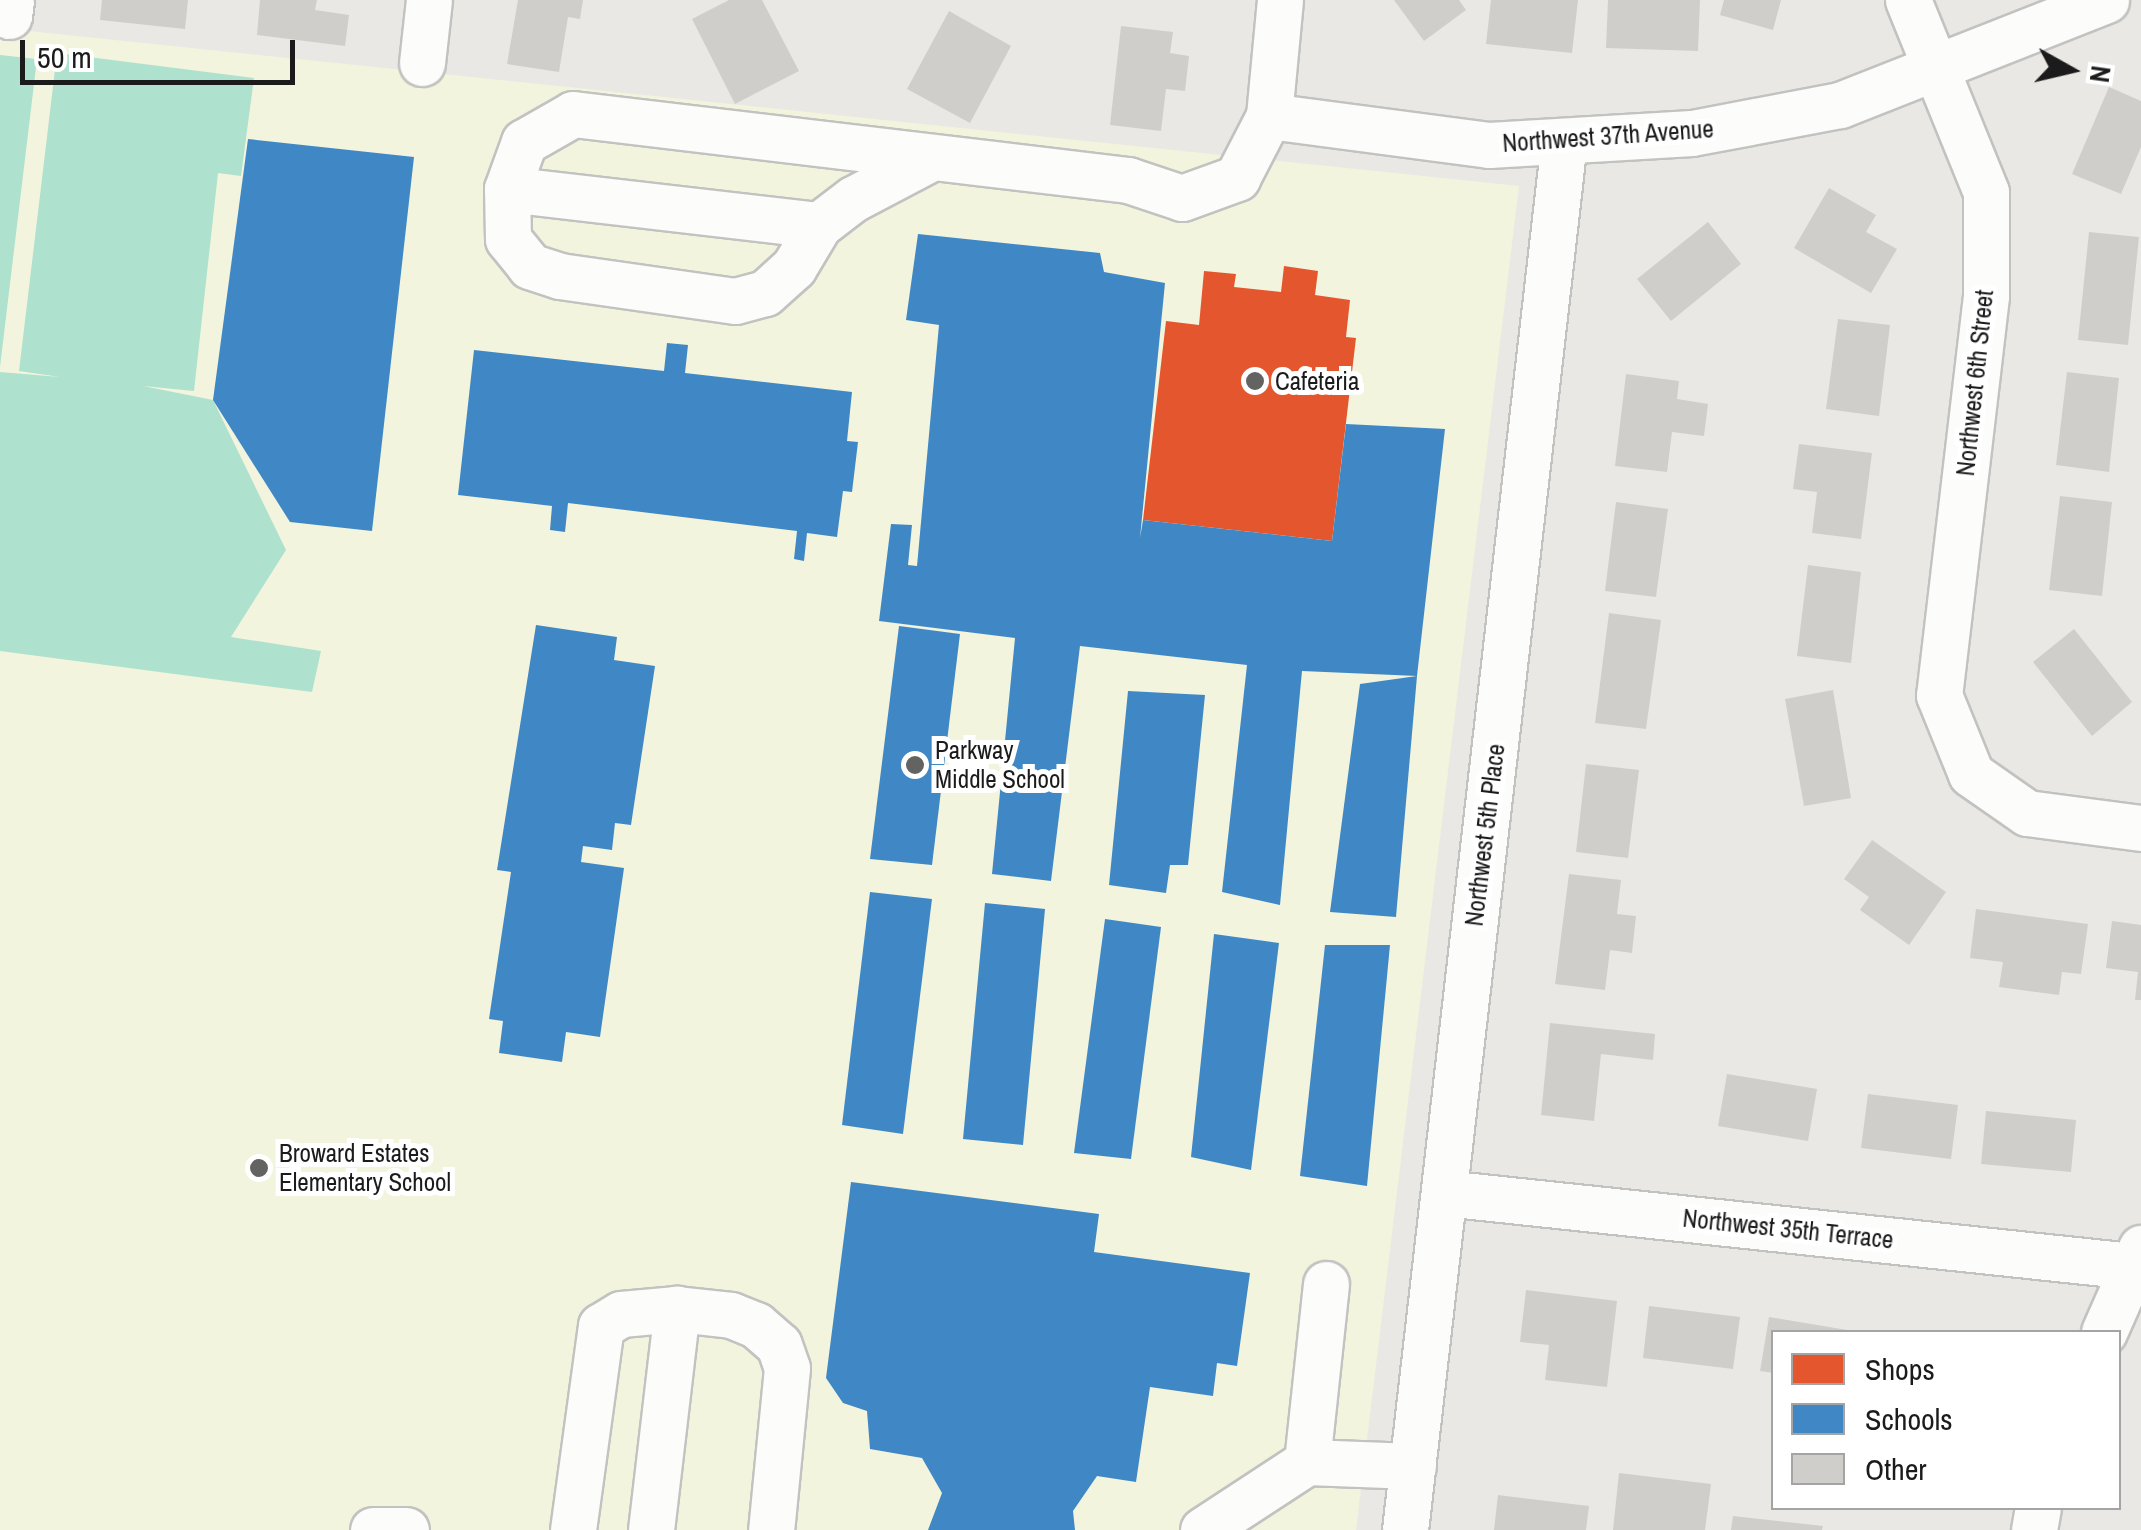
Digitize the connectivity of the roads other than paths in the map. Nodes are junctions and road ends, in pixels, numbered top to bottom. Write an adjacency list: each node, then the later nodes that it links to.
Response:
1 (430, 0): 5 (street)
2 (1280, 0): 7 (street)
3 (1908, 0): 6 (street, Northwest 6th Street)
4 (2106, 0): 6 (street, Northwest 37th Avenue)
5 (422, 62)
6 (1935, 69): 8 (street, Northwest 37th Avenue); 12 (street, Northwest 6th Street)
7 (1269, 116): 8 (street, Northwest 37th Avenue); 9 (street)
8 (1564, 140): 13 (street, Northwest 5th Place)
9 (929, 159): 10 (street); 11 (street)
10 (507, 190): 11 (street); 11 (street)
11 (819, 225)
12 (2141, 828)
13 (1444, 1193): 14 (street, Northwest 35th Terrace); 19 (street, Northwest 5th Place)
14 (2137, 1257): 17 (street)
15 (1326, 1284): 18 (street)
16 (677, 1309): 22 (street); 23 (street); 24 (street)
17 (2105, 1330)
18 (1308, 1462): 19 (street); 25 (street)
19 (1413, 1466): 26 (street, Northwest 5th Place)
20 (373, 1530): 21 (street)
21 (406, 1530)
22 (573, 1530)
23 (652, 1530)
24 (771, 1530)
25 (1202, 1530)
26 (1405, 1530)

